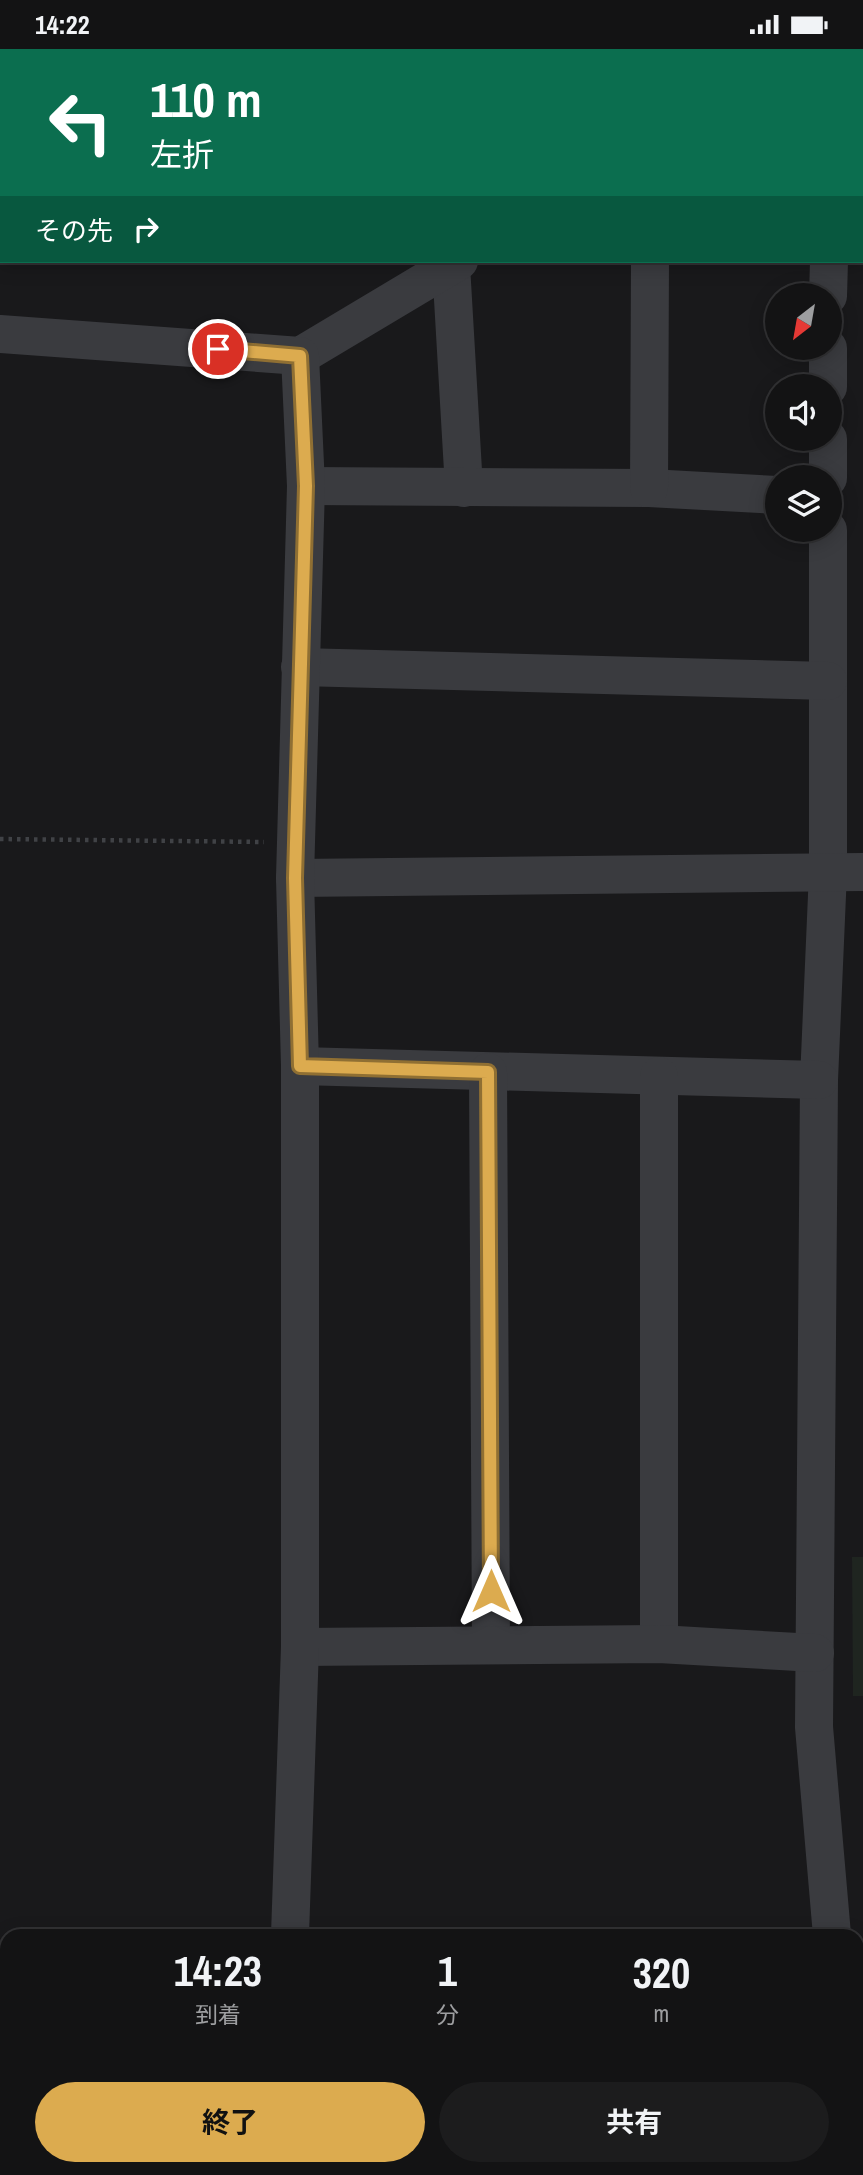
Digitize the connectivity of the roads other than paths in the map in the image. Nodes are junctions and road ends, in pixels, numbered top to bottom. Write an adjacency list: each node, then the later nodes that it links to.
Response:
1 (455, 263): 6 (street); 8 (street)
2 (650, 263): 9 (street)
3 (829, 263): 4 (street)
4 (828, 283)
5 (0, 334): 6 (street)
6 (300, 356): 7 (street)
7 (306, 486): 8 (street); 12 (street)
8 (464, 488): 9 (street)
9 (649, 488): 10 (street)
10 (765, 494)
11 (828, 542): 13 (street)
12 (300, 667): 13 (street); 14 (street)
13 (828, 681): 15 (street)
14 (296, 860): 15 (street); 16 (street)
15 (845, 872): 19 (street)
16 (300, 1066): 17 (street); 22 (street)
17 (488, 1072): 18 (street); 21 (street)
18 (659, 1076): 19 (street); 20 (street)
19 (819, 1080): 23 (street)
20 (659, 1644): 21 (street); 23 (street)
21 (491, 1645): 22 (street)
22 (300, 1647): 24 (street)
23 (815, 1653): 25 (street)
24 (290, 1929)
25 (831, 1929)

